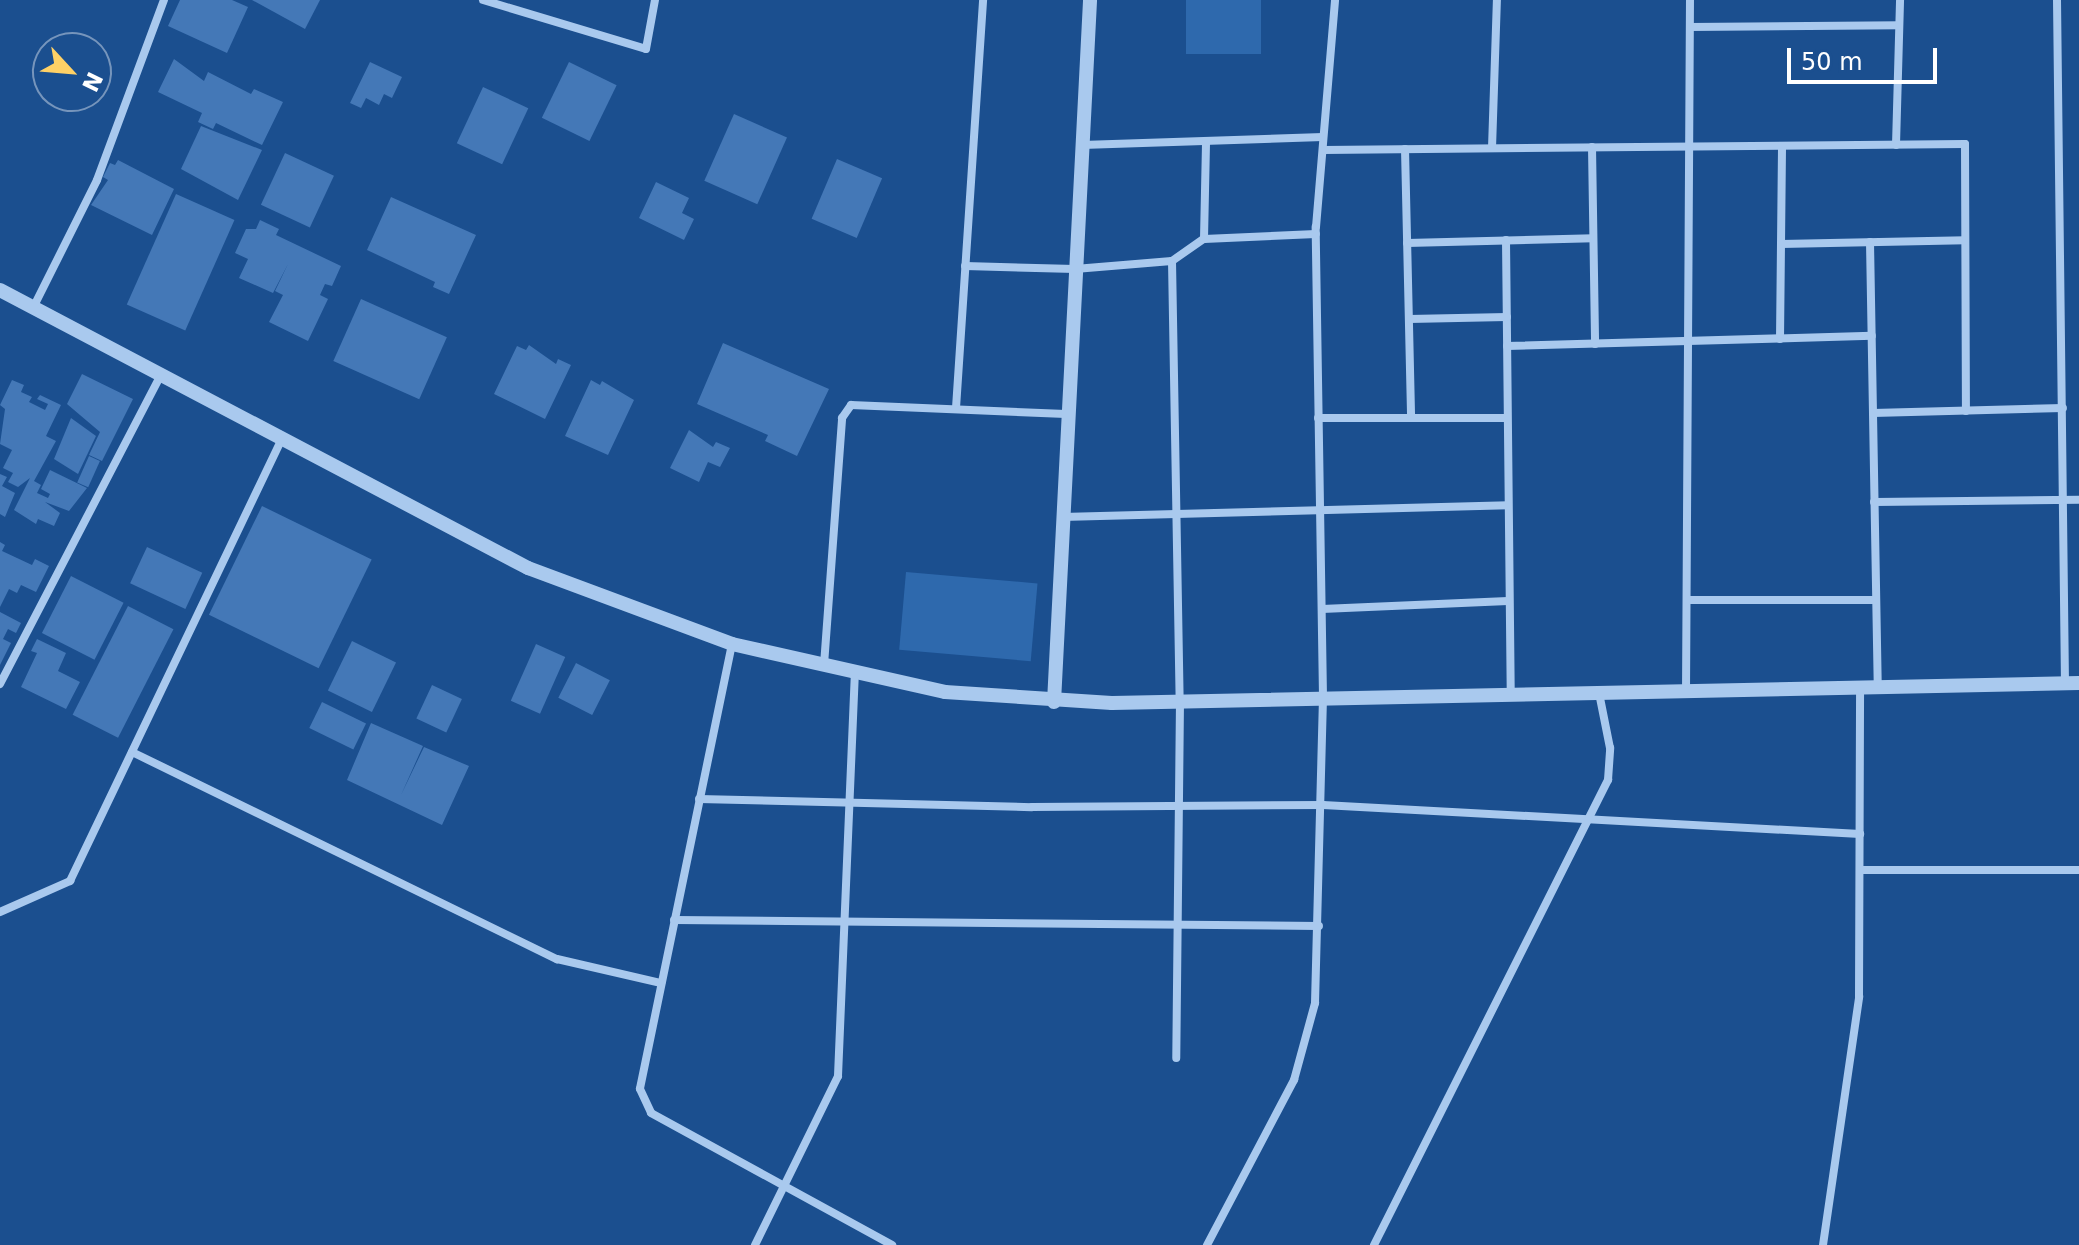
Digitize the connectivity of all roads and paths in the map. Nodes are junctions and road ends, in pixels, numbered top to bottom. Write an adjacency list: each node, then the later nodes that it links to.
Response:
1 (164, 0): 35 (street)
2 (483, 0): 3 (street)
3 (655, 0)
4 (983, 0): 32 (street)
5 (1090, 0): 15 (street)
6 (1335, 0): 13 (street)
7 (1497, 0): 20 (street)
8 (1690, 0): 12 (street)
9 (1900, 0): 11 (street)
10 (2057, 0): 45 (street)
11 (1899, 25): 12 (street); 16 (street)
12 (1690, 27): 19 (street)
13 (1323, 137): 14 (street); 22 (street)
14 (1206, 141): 15 (street); 25 (street)
15 (1082, 145): 33 (street)
16 (1896, 145): 17 (street); 27 (street)
17 (1782, 146): 19 (street); 30 (street)
18 (1592, 147): 19 (street); 20 (street); 24 (street)
19 (1689, 147): 40 (street)
20 (1492, 148): 21 (street)
21 (1405, 149): 22 (street); 29 (street)
22 (1323, 150): 23 (street)
23 (1316, 234): 25 (street); 49 (street)
24 (1593, 238): 26 (street); 41 (street)
25 (1204, 239): 31 (street)
26 (1506, 240): 29 (street); 36 (street)
27 (1965, 240): 28 (street); 46 (street)
28 (1870, 242): 30 (street); 38 (street)
29 (1407, 243): 37 (street)
30 (1781, 244): 39 (street)
31 (1172, 261): 33 (street); 58 (street)
32 (965, 266): 33 (street); 44 (street)
33 (1075, 269): 48 (street)
34 (0, 290): 35 (street)
35 (33, 308): 43 (street)
36 (1507, 317): 37 (street); 42 (street)
37 (1409, 319): 50 (street)
38 (1872, 336): 39 (street); 47 (street)
39 (1780, 339): 40 (street)
40 (1688, 342): 41 (street); 60 (street)
41 (1595, 344): 42 (street)
42 (1507, 346): 51 (street)
43 (160, 376): 52 (street); 67 (street)
44 (956, 408): 48 (street); 65 (street)
45 (2063, 408): 46 (street); 54 (street)
46 (1966, 411): 47 (street)
47 (1873, 413): 55 (street)
48 (1066, 414): 59 (street)
49 (1318, 418): 50 (street); 57 (street)
50 (1411, 418): 51 (street)
51 (1507, 418): 56 (street)
52 (281, 440): 64 (street); 77 (street)
53 (2079, 500): 54 (street)
54 (2065, 501): 55 (street); 68 (street)
55 (1874, 502): 61 (street)
56 (1508, 505): 57 (street); 62 (street)
57 (1320, 510): 58 (street); 63 (street)
58 (1173, 514): 59 (street); 75 (street)
59 (1062, 517): 76 (street)
60 (1687, 600): 61 (street); 72 (street)
61 (1875, 600): 70 (street)
62 (1508, 601): 63 (street); 73 (street)
63 (1322, 609): 74 (street)
64 (732, 644): 65 (street); 78 (street)
65 (823, 666): 66 (street)
66 (855, 674): 76 (street); 79 (street)
67 (0, 684)
68 (2072, 684): 70 (street)
69 (1860, 689): 70 (street); 72 (street); 83 (street)
70 (1878, 689)
71 (1599, 693): 72 (street); 73 (street); 82 (street)
72 (1686, 693)
73 (1511, 694): 74 (street)
74 (1323, 697): 75 (street); 80 (street)
75 (1180, 701): 76 (street); 81 (street)
76 (1054, 702)
77 (132, 752): 86 (street); 91 (street)
78 (699, 799): 79 (street); 87 (street)
79 (850, 802): 81 (street); 88 (street)
80 (1323, 805): 81 (street); 82 (street); 89 (street)
81 (1180, 807): 90 (street)
82 (1586, 815): 83 (street); 97 (street)
83 (1860, 834): 84 (street)
84 (1860, 870): 85 (street); 98 (street)
85 (2079, 870)
86 (0, 912)
87 (674, 920): 88 (street); 91 (street)
88 (843, 924): 90 (street); 93 (street)
89 (1319, 926): 90 (street); 96 (street)
90 (1178, 929): 92 (street)
91 (661, 983): 93 (street)
92 (1176, 1058)
93 (783, 1185): 94 (street); 95 (street)
94 (755, 1245)
95 (892, 1245)
96 (1207, 1245)
97 (1374, 1245)
98 (1823, 1245)

